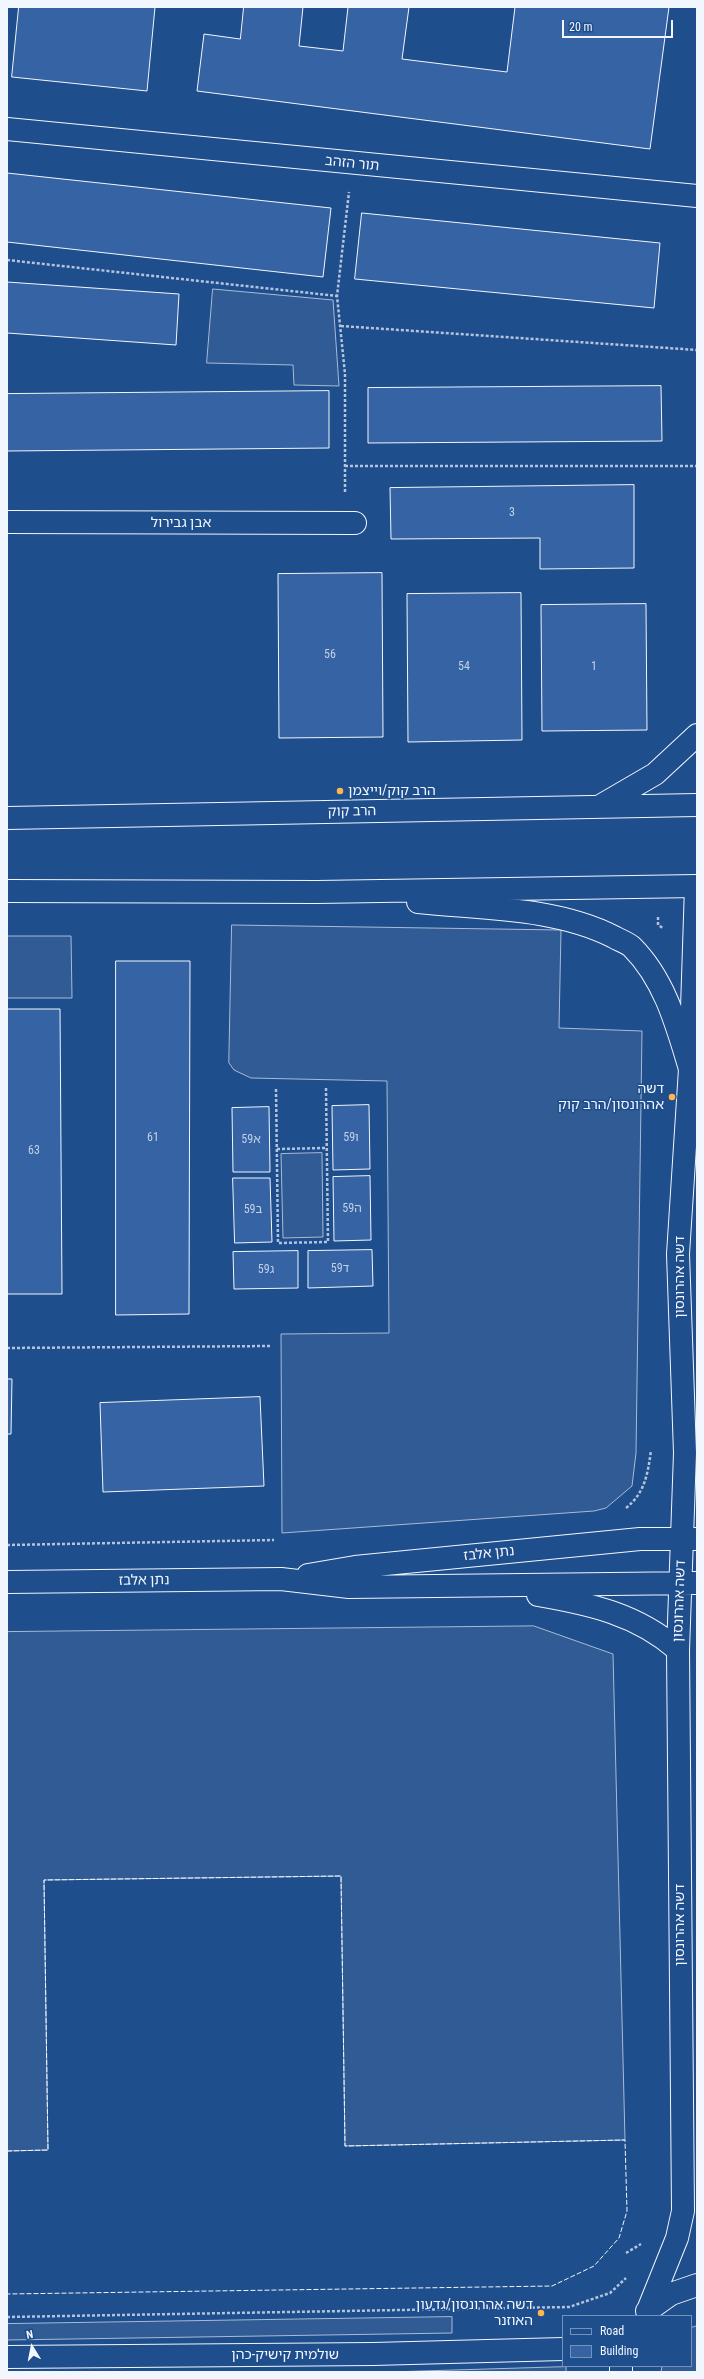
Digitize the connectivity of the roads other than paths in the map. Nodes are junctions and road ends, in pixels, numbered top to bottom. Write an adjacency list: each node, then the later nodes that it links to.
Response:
1 (7, 130): 2 (street, תור הזהב)
2 (697, 196)
3 (7, 522): 4 (street, אבן גבירול)
4 (350, 523)
5 (697, 735): 7 (street)
6 (697, 805): 7 (street, הרב קוק)
7 (597, 808): 8 (street, הרב קוק)
8 (7, 818)
9 (697, 886): 11 (street); 12 (street, דשה אהרונסון)
10 (7, 891): 11 (street)
11 (317, 892): 12 (street)
12 (690, 1069): 13 (street, דשה אהרונסון)
13 (690, 1539): 14 (street, נתן אלבז); 16 (street, דשה אהרונסון)
14 (281, 1579): 15 (street, נתן אלבז); 17 (street, נתן אלבז)
15 (7, 1582)
16 (689, 1583): 17 (street, נתן אלבז); 18 (street, דשה אהרונסון)
17 (483, 1585): 18 (street)
18 (678, 1650): 20 (street, דשה אהרונסון)
19 (697, 2285): 20 (street)
20 (646, 2313)
21 (562, 2349): 22 (street, שולמית קישיק-כהן)
22 (7, 2357)

